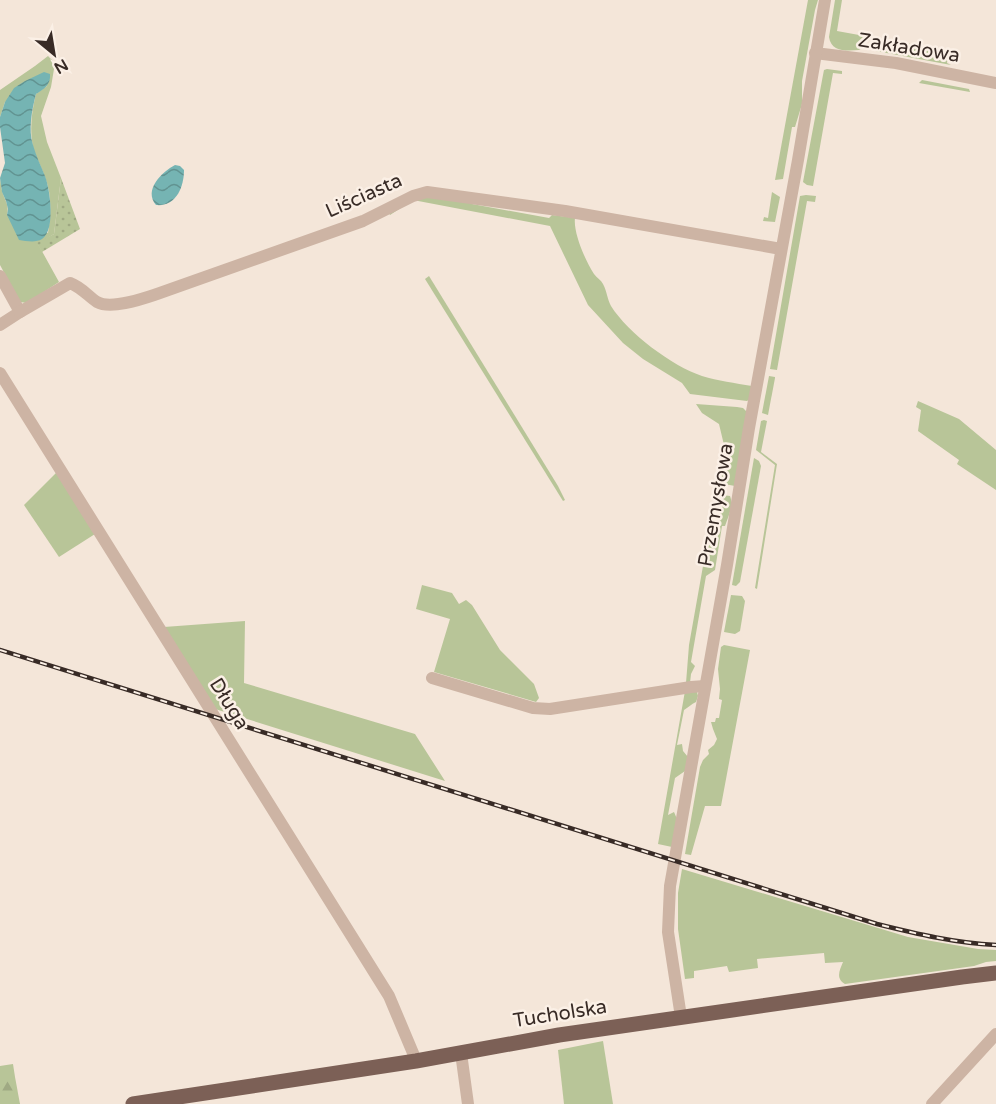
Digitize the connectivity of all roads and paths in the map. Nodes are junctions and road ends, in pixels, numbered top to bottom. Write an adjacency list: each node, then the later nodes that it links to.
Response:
1 (825, 0): 2 (street, Przemysłowa)
2 (815, 53): 3 (street, Zakładowa); 4 (street, Przemysłowa)
3 (996, 83)
4 (781, 249): 6 (street, Liściasta); 10 (street, Przemysłowa)
5 (0, 276): 6 (street)
6 (20, 312): 7 (street)
7 (0, 325)
8 (0, 374): 15 (street, Długa)
9 (432, 678): 10 (street)
10 (705, 686): 12 (street, Przemysłowa)
11 (996, 973): 12 (main road, Tucholska)
12 (681, 1017): 14 (main road, Tucholska)
13 (996, 1034): 19 (street)
14 (461, 1053): 15 (main road, Tucholska); 18 (street)
15 (416, 1061): 16 (main road, Tucholska)
16 (160, 1102): 17 (main road, Tucholska)
17 (133, 1104)
18 (468, 1104)
19 (932, 1104)

